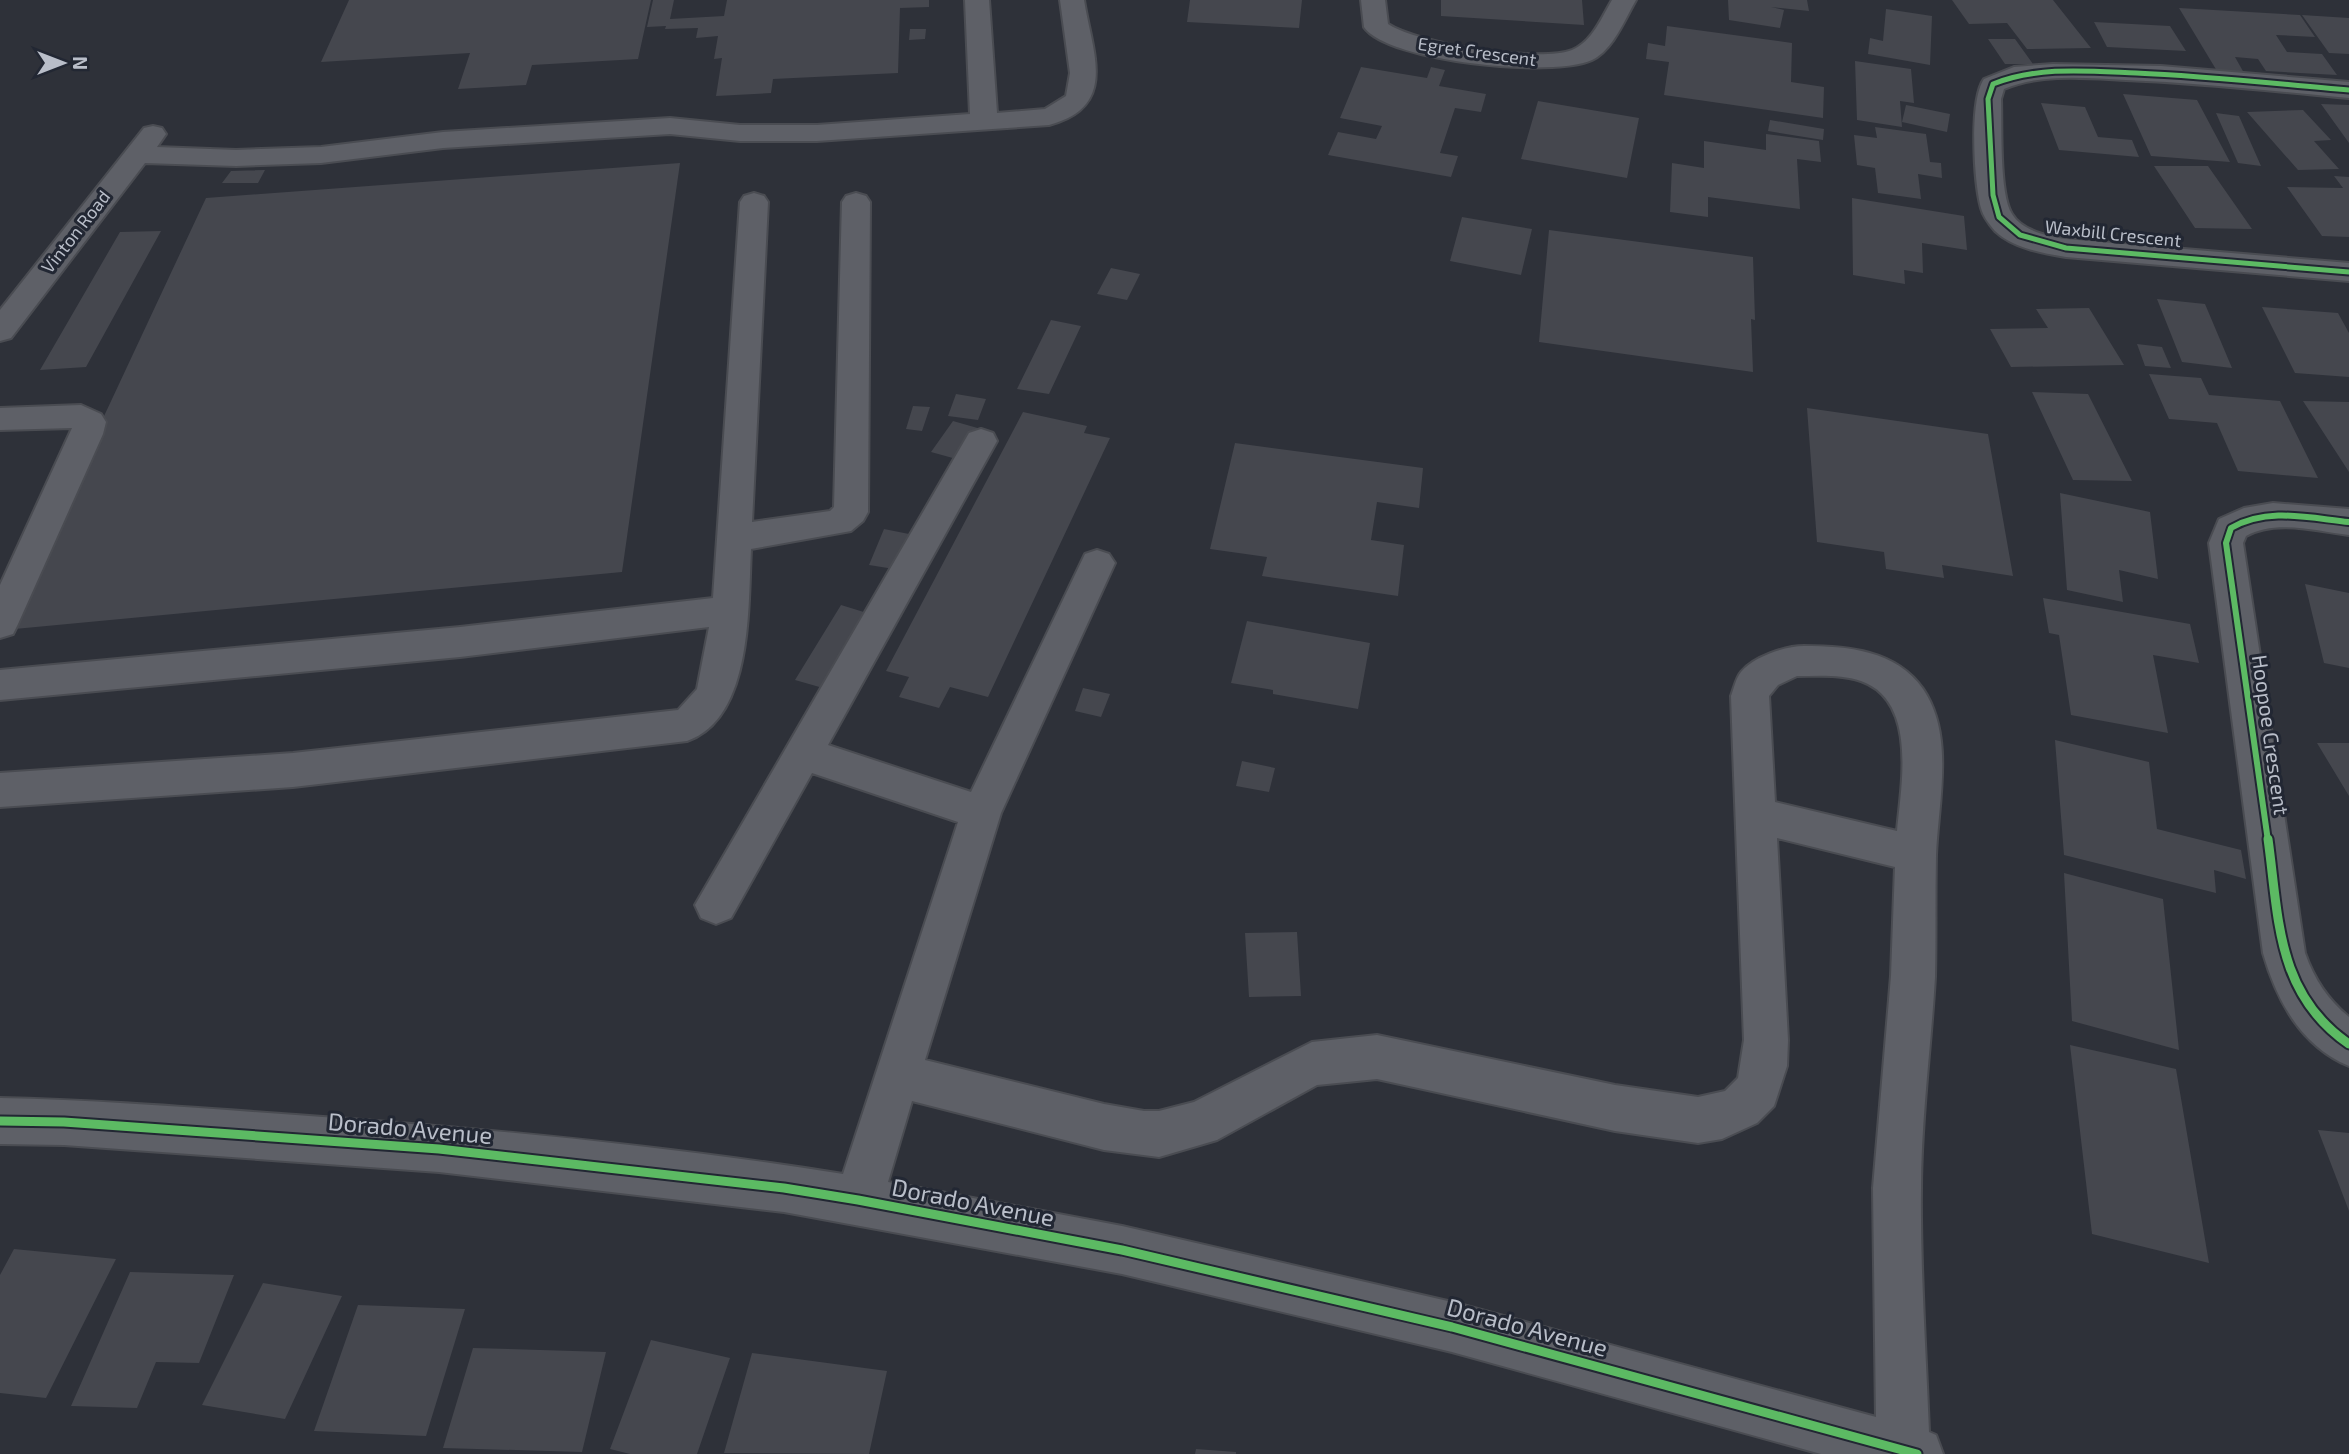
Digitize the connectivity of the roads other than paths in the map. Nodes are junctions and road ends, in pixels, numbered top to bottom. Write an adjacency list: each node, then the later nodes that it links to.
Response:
1 (977, 0): 6 (street)
2 (1072, 0): 6 (street)
3 (1373, 0): 4 (street, Egret Crescent)
4 (1624, 0)
5 (2349, 90): 9 (street, Waxbill Crescent)
6 (984, 121): 10 (street, Vinton Road)
7 (754, 202): 14 (street)
8 (856, 202): 14 (street)
9 (2349, 272)
10 (0, 331)
11 (0, 419): 17 (street)
12 (981, 441): 19 (street)
13 (2349, 522): 25 (street, Hoopoe Crescent)
14 (735, 538): 16 (street)
15 (1097, 563): 21 (street)
16 (730, 610): 18 (street); 20 (street)
17 (0, 624)
18 (0, 685)
19 (803, 753): 21 (street); 24 (street)
20 (0, 790)
21 (981, 813): 26 (street)
22 (1755, 815): 23 (street); 23 (street); 26 (street)
23 (1916, 854): 29 (street)
24 (716, 905)
25 (2349, 1044)
26 (898, 1075): 28 (street)
27 (0, 1121): 28 (street, Dorado Avenue)
28 (858, 1200): 29 (street, Dorado Avenue)
29 (1910, 1452)

